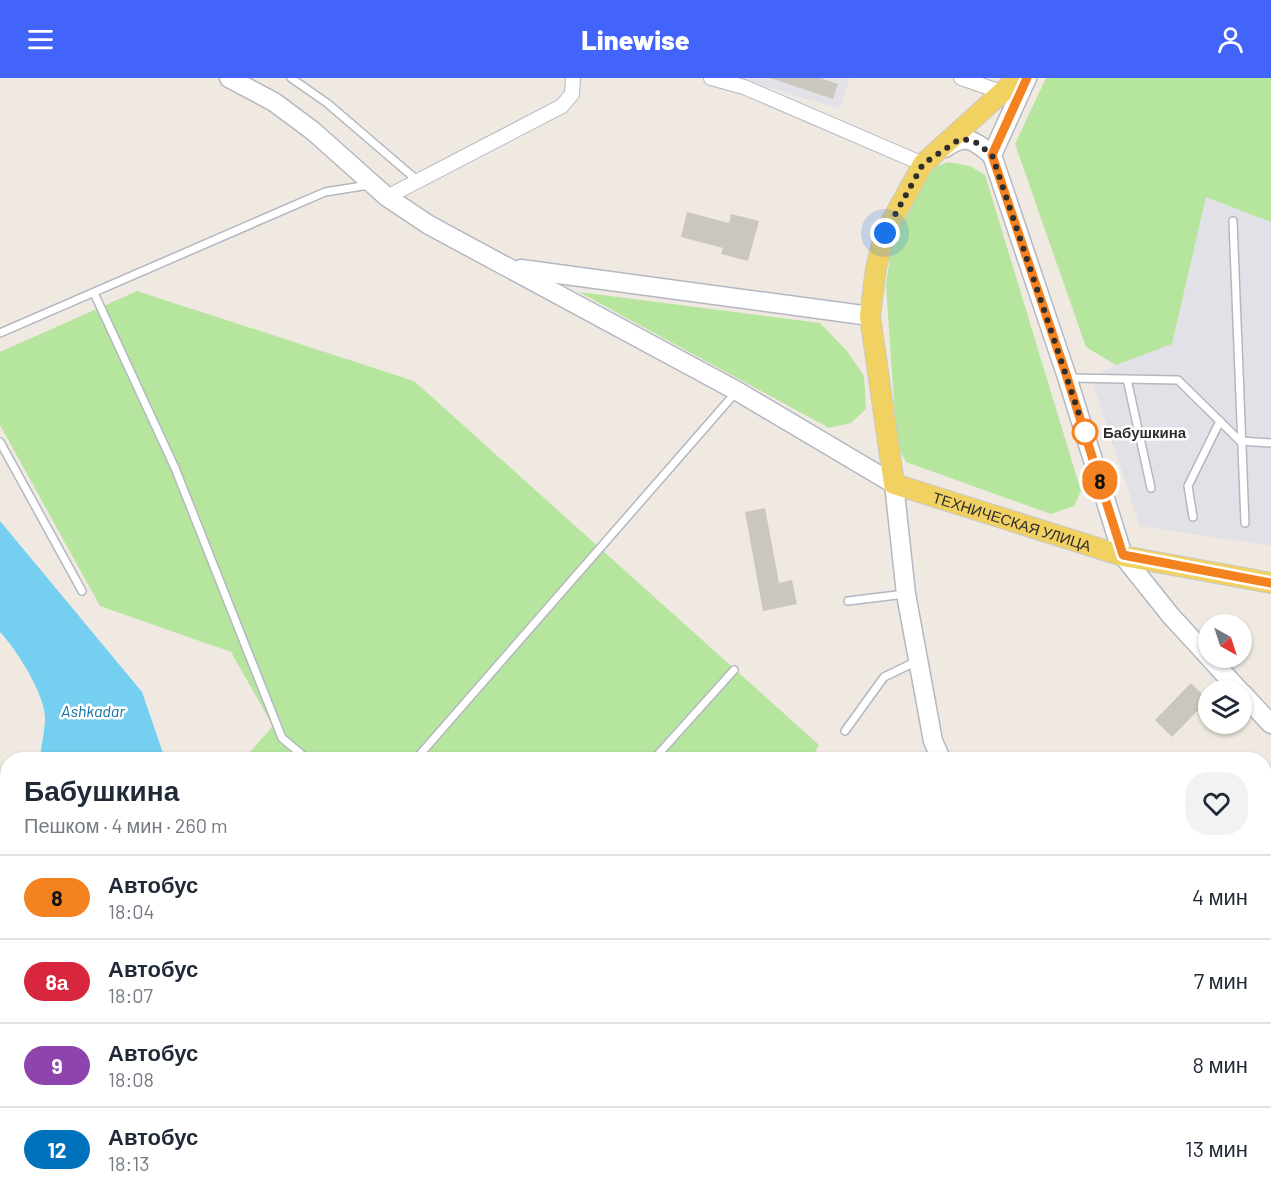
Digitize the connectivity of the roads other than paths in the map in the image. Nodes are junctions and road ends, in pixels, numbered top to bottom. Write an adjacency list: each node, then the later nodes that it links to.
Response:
1 (230, 78): 12 (main road)
2 (291, 78): 11 (lane)
3 (573, 78): 11 (street)
4 (711, 78): 10 (street)
5 (961, 78): 8 (street)
6 (1018, 78): 8 (main road)
7 (1027, 78): 9 (main road)
8 (1004, 93): 10 (main road)
9 (992, 155): 10 (main road); 19 (main road)
10 (923, 164): 17 (main road)
11 (418, 181): 13 (street)
12 (371, 184): 13 (main road); 16 (lane)
13 (387, 197): 15 (main road)
14 (1233, 221): 23 (lane)
15 (510, 267): 17 (main road); 21 (main road)
16 (94, 293): 18 (lane); 41 (lane)
17 (870, 316): 26 (main road)
18 (0, 333)
19 (1067, 377): 20 (lane); 30 (main road)
20 (1127, 379): 22 (lane); 27 (lane)
21 (737, 392): 26 (main road); 42 (lane)
22 (1220, 421): 23 (lane); 28 (lane)
23 (1240, 441): 25 (lane); 29 (lane)
24 (0, 442): 32 (lane)
25 (1271, 442)
26 (894, 484): 30 (main road, ТЕХНИЧЕСКАЯ УЛИЦА); 33 (main road)
27 (1151, 488)
28 (1193, 517)
29 (1245, 524)
30 (1123, 555): 31 (main road, ТЕХНИЧЕСКАЯ УЛИЦА); 37 (main road)
31 (1271, 583)
32 (82, 591)
33 (906, 594): 34 (lane); 35 (main road)
34 (848, 601)
35 (918, 660): 40 (lane); 44 (main road)
36 (734, 670): 43 (lane)
37 (1231, 680)
38 (1252, 703): 39 (main road)
39 (1271, 724)
40 (845, 731)
41 (299, 752)
42 (422, 752)
43 (660, 752)
44 (938, 752)

